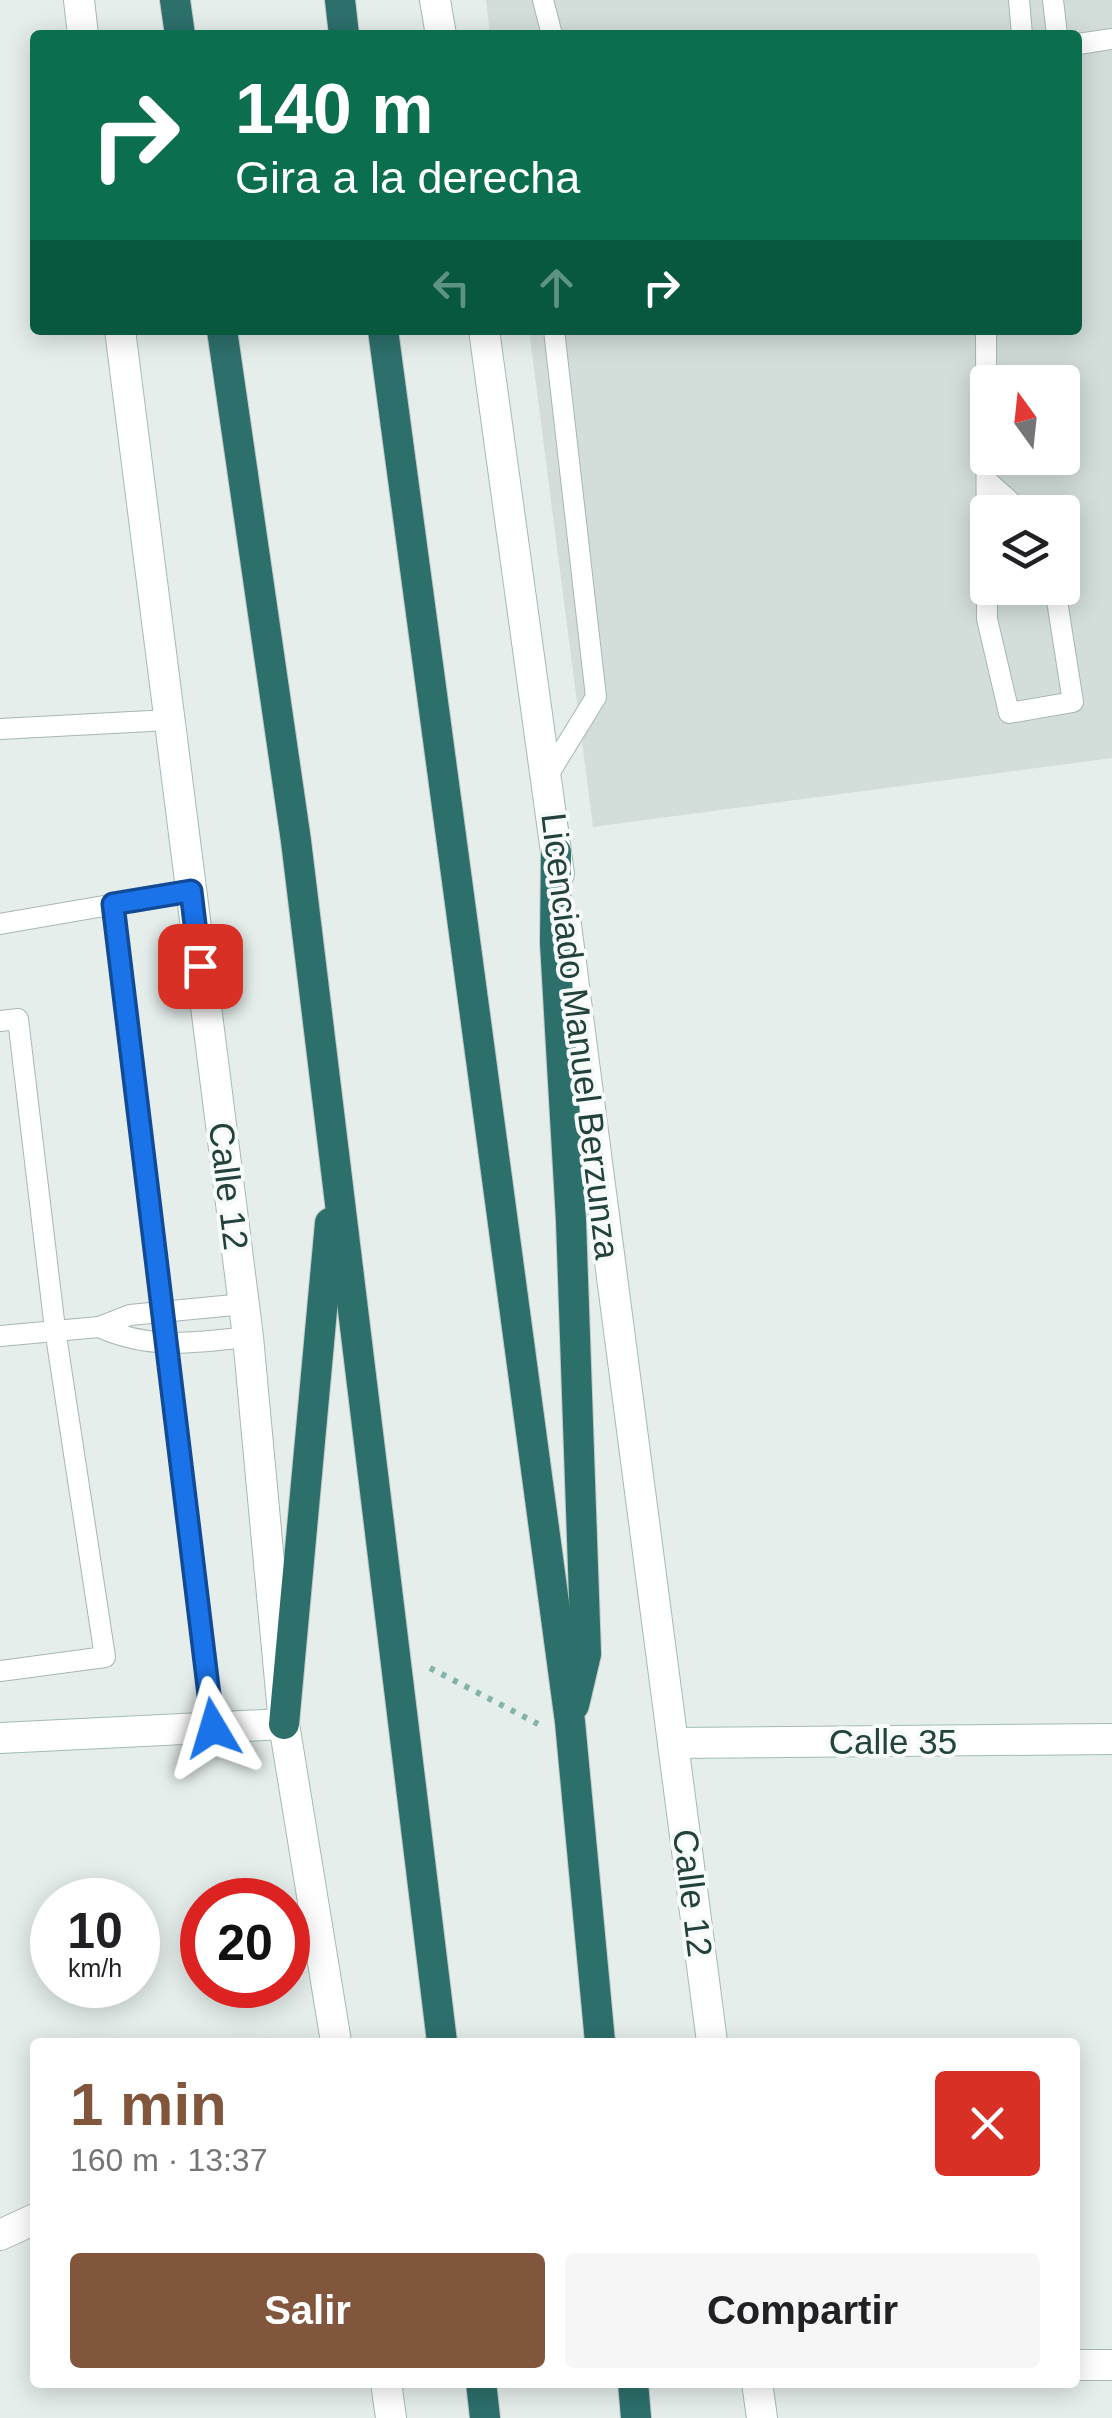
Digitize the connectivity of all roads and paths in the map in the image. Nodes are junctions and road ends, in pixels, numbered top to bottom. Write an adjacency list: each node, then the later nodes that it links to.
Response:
1 (79, 0): 8 (main road)
2 (176, 0): 9 (highway)
3 (340, 0): 10 (highway)
4 (435, 0): 11 (main road)
5 (543, 0): 12 (lane)
6 (1019, 0): 13 (lane)
7 (1053, 0): 14 (lane)
8 (82, 30)
9 (179, 30)
10 (343, 30)
11 (439, 30)
12 (551, 30)
13 (1022, 30)
14 (1056, 30)
15 (1112, 39): 16 (lane)
16 (1082, 43)
17 (121, 335): 28 (main road, Calle 12)
18 (223, 335): 36 (highway)
19 (384, 335): 48 (highway)
20 (485, 335): 30 (main road, Licenciado Manuel Berzunza)
21 (555, 335): 30 (lane)
22 (986, 335): 23 (lane)
23 (987, 481): 24 (lane); 25 (lane)
24 (987, 495)
25 (1003, 495)
26 (987, 605): 27 (lane)
27 (1058, 605)
28 (169, 720): 29 (lane); 32 (main road, Calle 12)
29 (0, 729)
30 (548, 775): 31 (main road, Licenciado Manuel Berzunza)
31 (556, 852): 48 (highway); 51 (main road, Licenciado Manuel Berzunza)
32 (191, 891): 33 (lane); 37 (main road, Calle 12)
33 (113, 904): 34 (lane); 38 (lane)
34 (0, 924)
35 (0, 1022): 40 (lane)
36 (336, 1165): 44 (highway); 46 (highway)
37 (244, 1304): 38 (lane); 42 (main road, Calle 12)
38 (163, 1314): 39 (lane); 43 (lane)
39 (99, 1327): 40 (lane); 43 (lane)
40 (55, 1329): 41 (lane); 45 (lane)
41 (0, 1336)
42 (248, 1337): 43 (lane); 46 (main road, Calle 12)
43 (166, 1346): 47 (lane)
44 (398, 1651): 48 (path); 53 (highway)
45 (0, 1671)
46 (284, 1724): 47 (main road); 52 (main road, Calle 12)
47 (213, 1728): 49 (main road)
48 (570, 1731): 54 (highway)
49 (0, 1738)
50 (1112, 1739): 51 (main road, Calle 35)
51 (674, 1743): 55 (main road, Calle 12)
52 (335, 2038)
53 (442, 2038)
54 (600, 2038)
55 (711, 2038)
56 (30, 2221): 57 (main road)
57 (0, 2235)
58 (1112, 2365): 59 (main road)
59 (1080, 2366)
60 (387, 2388): 64 (main road)
61 (482, 2388): 65 (highway)
62 (634, 2388): 66 (highway)
63 (758, 2388): 67 (main road)
64 (391, 2418)
65 (485, 2418)
66 (636, 2418)
67 (762, 2418)

